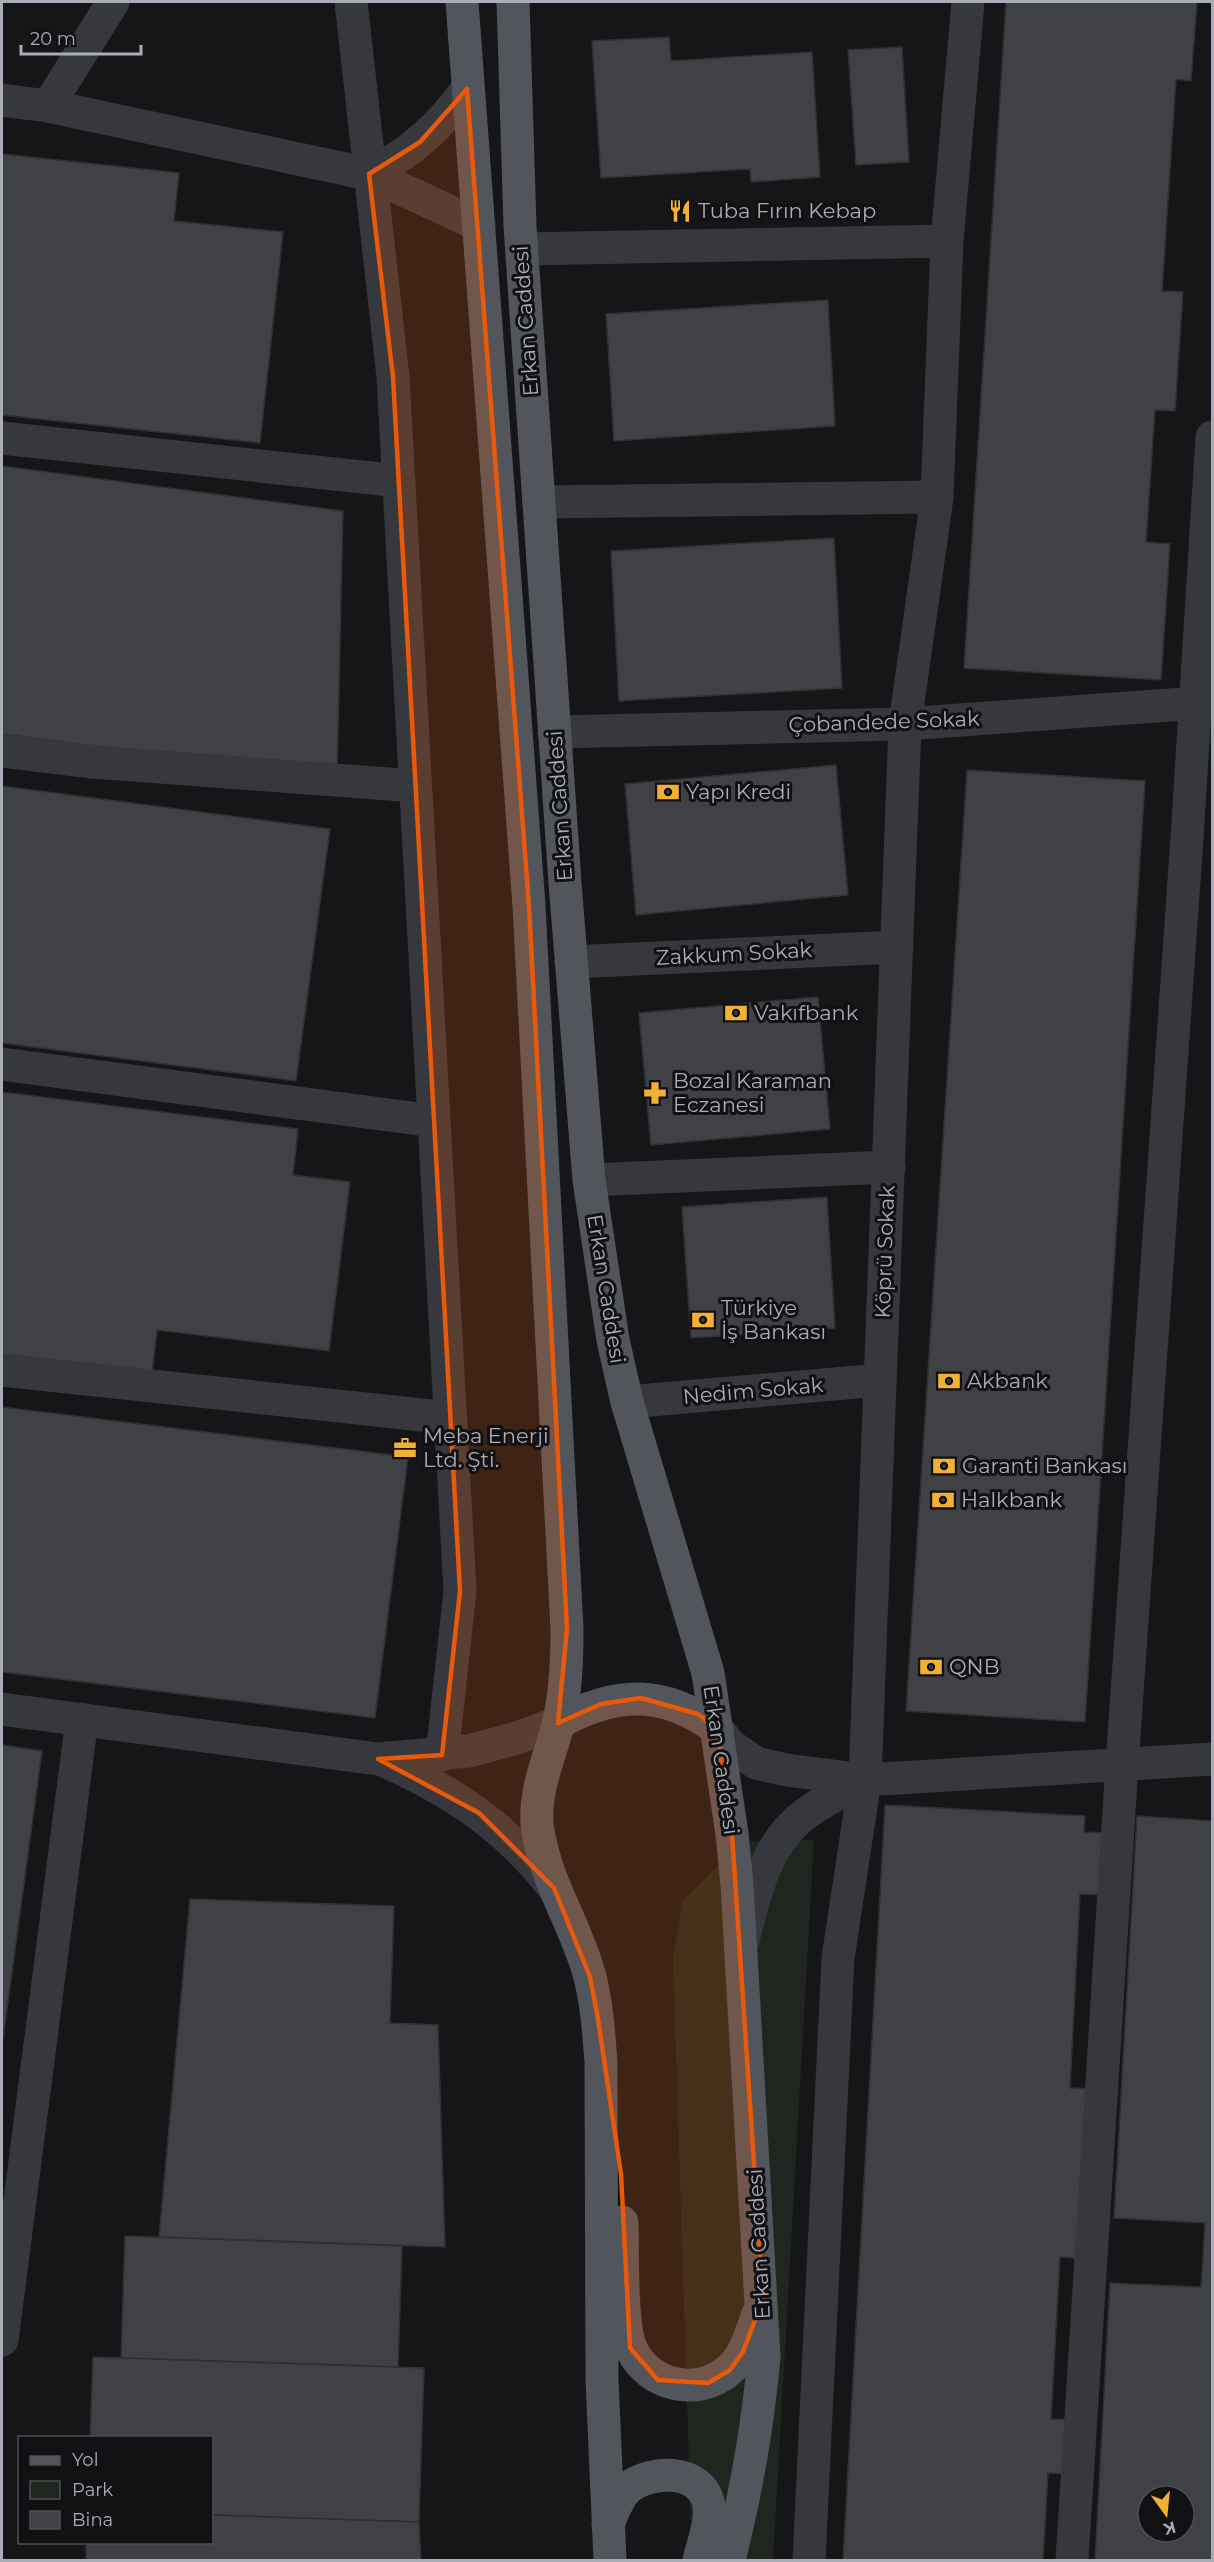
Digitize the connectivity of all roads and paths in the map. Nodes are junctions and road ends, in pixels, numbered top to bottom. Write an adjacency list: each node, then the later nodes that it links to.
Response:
1 (113, 2): 8 (street)
2 (351, 2): 9 (street)
3 (462, 2): 6 (main road, Erkan Caddesi)
4 (513, 2): 12 (main road, Erkan Caddesi)
5 (968, 2): 11 (street, Köprü Sokak)
6 (467, 89): 9 (street); 10 (main road, Erkan Caddesi)
7 (2, 100): 8 (street)
8 (48, 106): 9 (street)
9 (369, 174): 10 (street); 15 (street)
10 (479, 225): 35 (main road, Erkan Caddesi)
11 (947, 241): 12 (street); 16 (street, Köprü Sokak)
12 (522, 249): 17 (main road, Erkan Caddesi)
13 (1212, 437): 18 (street)
14 (2, 438): 15 (street)
15 (399, 481): 22 (street)
16 (937, 497): 17 (street); 19 (street, Köprü Sokak)
17 (539, 502): 20 (main road, Erkan Caddesi)
18 (1204, 702): 19 (street, Çobandede Sokak); 40 (street)
19 (905, 724): 20 (street, Çobandede Sokak); 23 (street, Köprü Sokak)
20 (554, 732): 24 (main road, Erkan Caddesi)
21 (2, 751): 22 (street)
22 (415, 786): 26 (street)
23 (897, 947): 24 (street, Zakkum Sokak); 27 (street, Köprü Sokak)
24 (571, 962): 28 (main road, Erkan Caddesi)
25 (2, 1064): 26 (street)
26 (434, 1121): 32 (street)
27 (888, 1167): 28 (street); 30 (street, Köprü Sokak)
28 (589, 1180): 31 (main road, Erkan Caddesi)
29 (2, 1370): 32 (street)
30 (880, 1380): 31 (street, Nedim Sokak); 41 (street, Köprü Sokak)
31 (627, 1402): 36 (main road, Erkan Caddesi)
32 (450, 1418): 37 (street)
33 (2, 1709): 34 (street)
34 (82, 1719): 38 (street); 46 (street)
35 (558, 1723): 36 (main road); 37 (street); 42 (main road, Erkan Caddesi)
36 (717, 1729): 41 (street); 43 (main road, Erkan Caddesi)
37 (442, 1755): 38 (street)
38 (378, 1758): 42 (street)
39 (1212, 1759): 40 (street)
40 (1122, 1764): 41 (street); 52 (street)
41 (865, 1780): 43 (street); 51 (street, Köprü Sokak)
42 (554, 1888): 44 (main road, Erkan Caddesi)
43 (741, 1947): 45 (main road, Erkan Caddesi)
44 (601, 2063): 45 (main road); 47 (main road, Erkan Caddesi)
45 (762, 2299): 50 (main road, Erkan Caddesi)
46 (2, 2340)
47 (608, 2524): 48 (main road, Erkan Caddesi); 49 (main road)
48 (610, 2560)
49 (699, 2560)
50 (729, 2560)
51 (809, 2560)
52 (1072, 2560)

